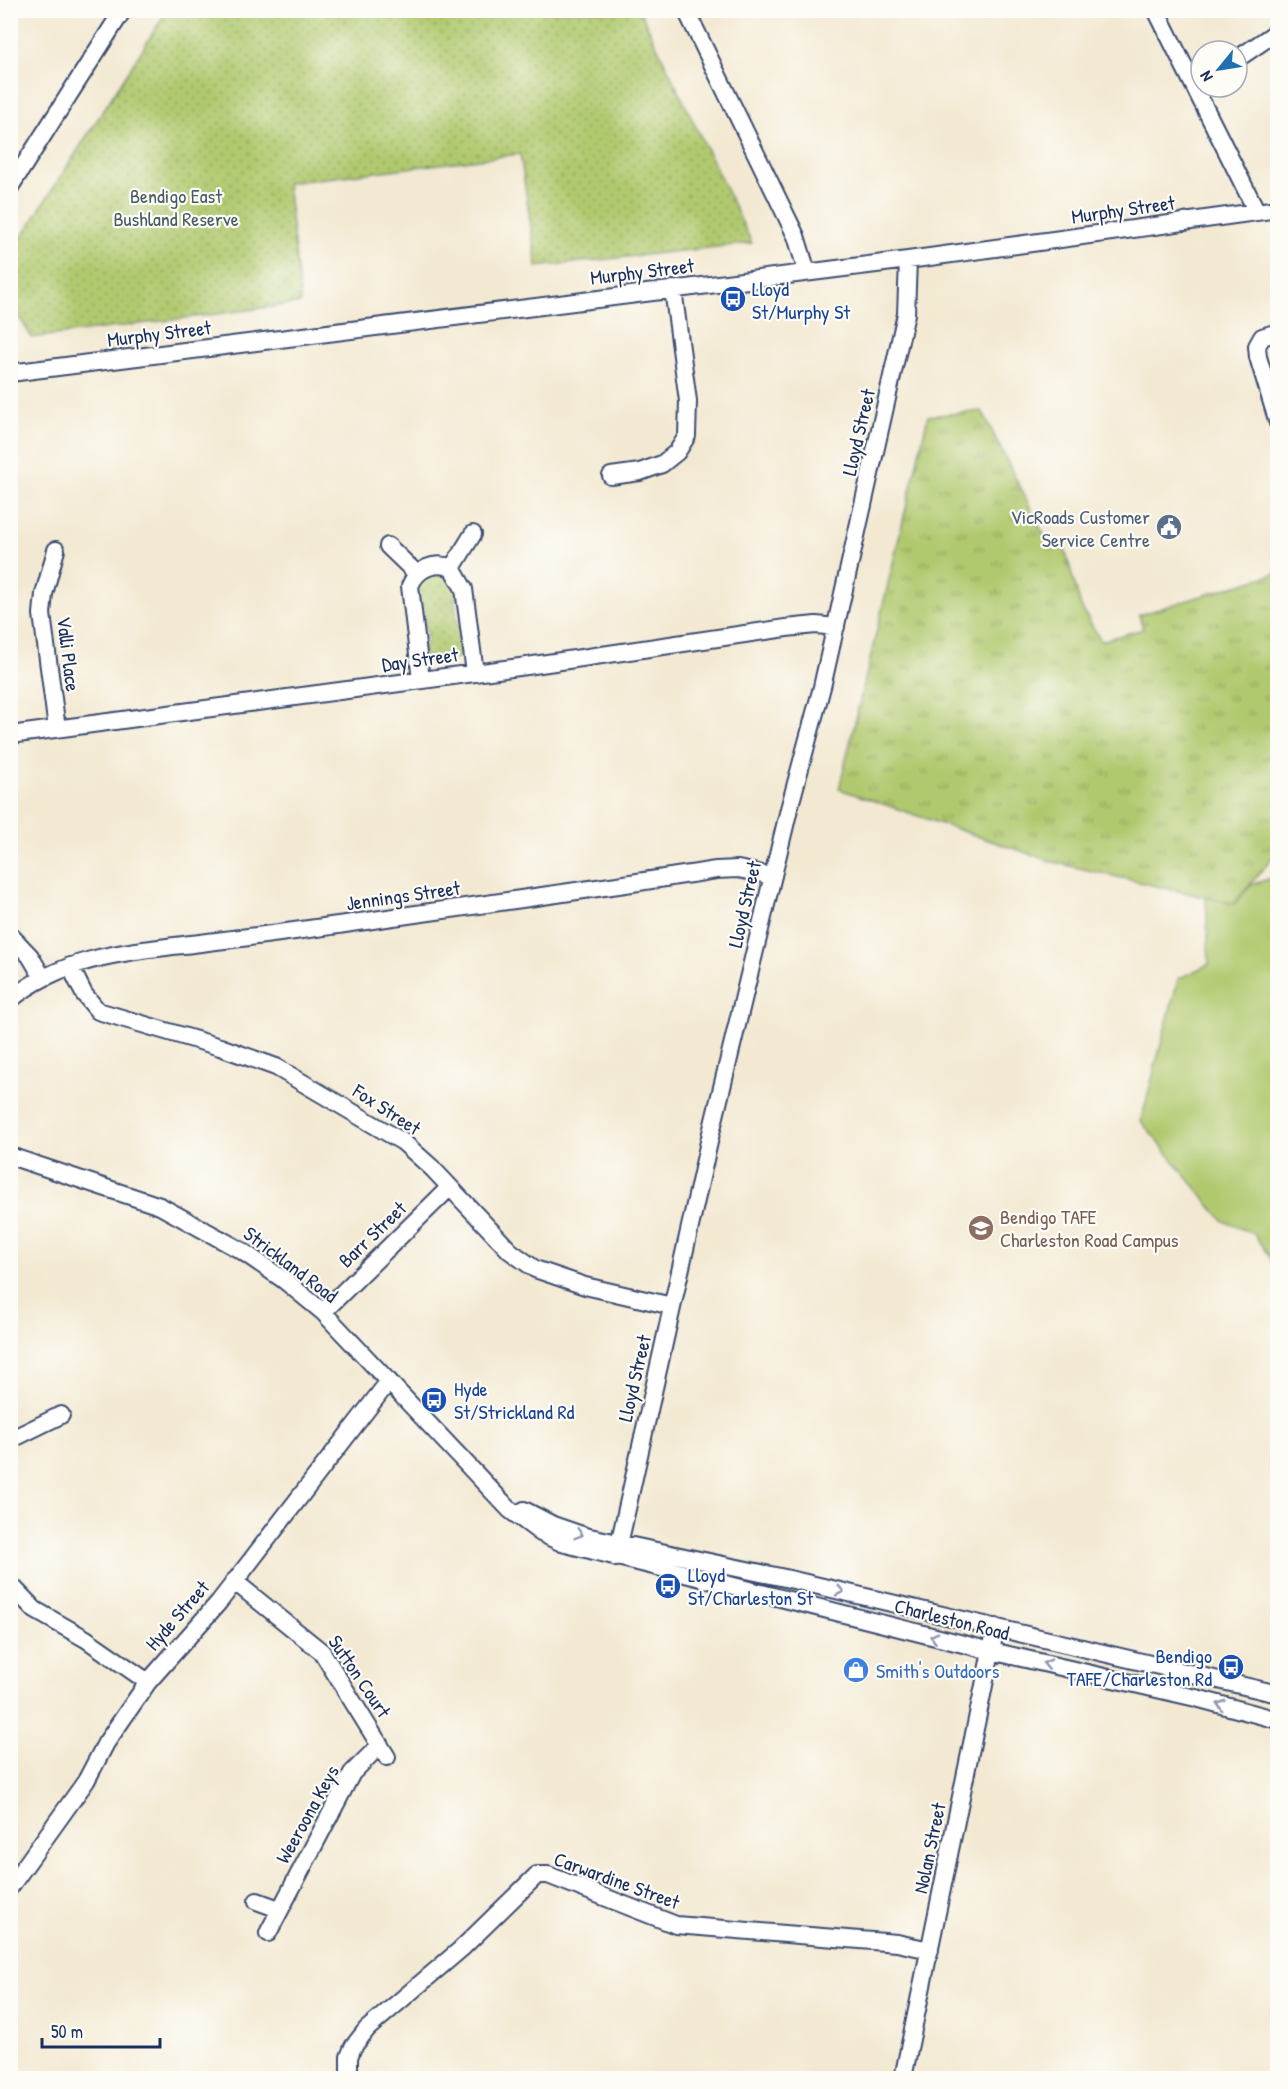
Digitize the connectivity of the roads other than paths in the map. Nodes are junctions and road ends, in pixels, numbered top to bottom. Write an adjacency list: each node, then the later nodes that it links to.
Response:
1 (123, 10): 8 (street)
2 (686, 10): 12 (street)
3 (1156, 10): 6 (street)
4 (1278, 31): 5 (street)
5 (1249, 51)
6 (1189, 68)
7 (1205, 99): 10 (street)
8 (10, 187)
9 (1278, 209): 10 (street, Murphy Street)
10 (1257, 212): 11 (street, Murphy Street)
11 (908, 260): 12 (street, Murphy Street); 23 (street, Lloyd Street)
12 (807, 272): 13 (street, Murphy Street)
13 (673, 289): 15 (street, Murphy Street); 17 (street)
14 (1278, 332): 16 (street)
15 (10, 373)
16 (1278, 423)
17 (610, 476)
18 (473, 534): 21 (street)
19 (388, 546): 22 (street)
20 (56, 550): 26 (street, Valli Place)
21 (452, 568): 22 (street); 24 (street)
22 (417, 574): 25 (street)
23 (836, 627): 24 (street, Day Street); 28 (street, Lloyd Street)
24 (475, 673): 25 (street, Day Street)
25 (421, 680): 26 (street, Day Street)
26 (57, 729): 27 (street, Day Street)
27 (10, 735)
28 (773, 876): 30 (street, Jennings Street); 35 (street, Lloyd Street)
29 (10, 935): 31 (street)
30 (70, 966): 31 (street, Jennings Street); 34 (street, Fox Street)
31 (43, 978): 32 (street, Jennings Street)
32 (10, 1000)
33 (10, 1156): 36 (street, Strickland Road)
34 (450, 1187): 35 (street, Fox Street); 36 (street, Barr Street)
35 (672, 1306): 40 (street, Lloyd Street)
36 (323, 1312): 37 (street, Strickland Road)
37 (389, 1381): 40 (street, Strickland Road); 41 (street, Hyde Street)
38 (61, 1415): 39 (street)
39 (10, 1440)
40 (617, 1551): 43 (street, Charleston Road, one-way to 43); 44 (street, Charleston Road, one-way to 40)
41 (234, 1581): 46 (street, Hyde Street); 50 (street, Sutton Court)
42 (10, 1584): 46 (street)
43 (996, 1627): 44 (street, Nolan Street); 45 (street, Charleston Road)
44 (991, 1651): 47 (street, Charleston Road, one-way to 44); 55 (street, Nolan Street)
45 (1130, 1659): 47 (street); 48 (street, Charleston Road)
46 (148, 1682): 51 (street, Hyde Street)
47 (1125, 1682): 49 (street, Charleston Road, one-way to 47)
48 (1278, 1694)
49 (1278, 1720)
50 (383, 1751): 53 (street, Weeroona Keys)
51 (10, 1887)
52 (256, 1901): 53 (street)
53 (279, 1910): 54 (street, Weeroona Keys)
54 (268, 1933)
55 (930, 1950): 56 (street, Carwardine Street); 57 (street, Nolan Street)
56 (349, 2079)
57 (903, 2079)

